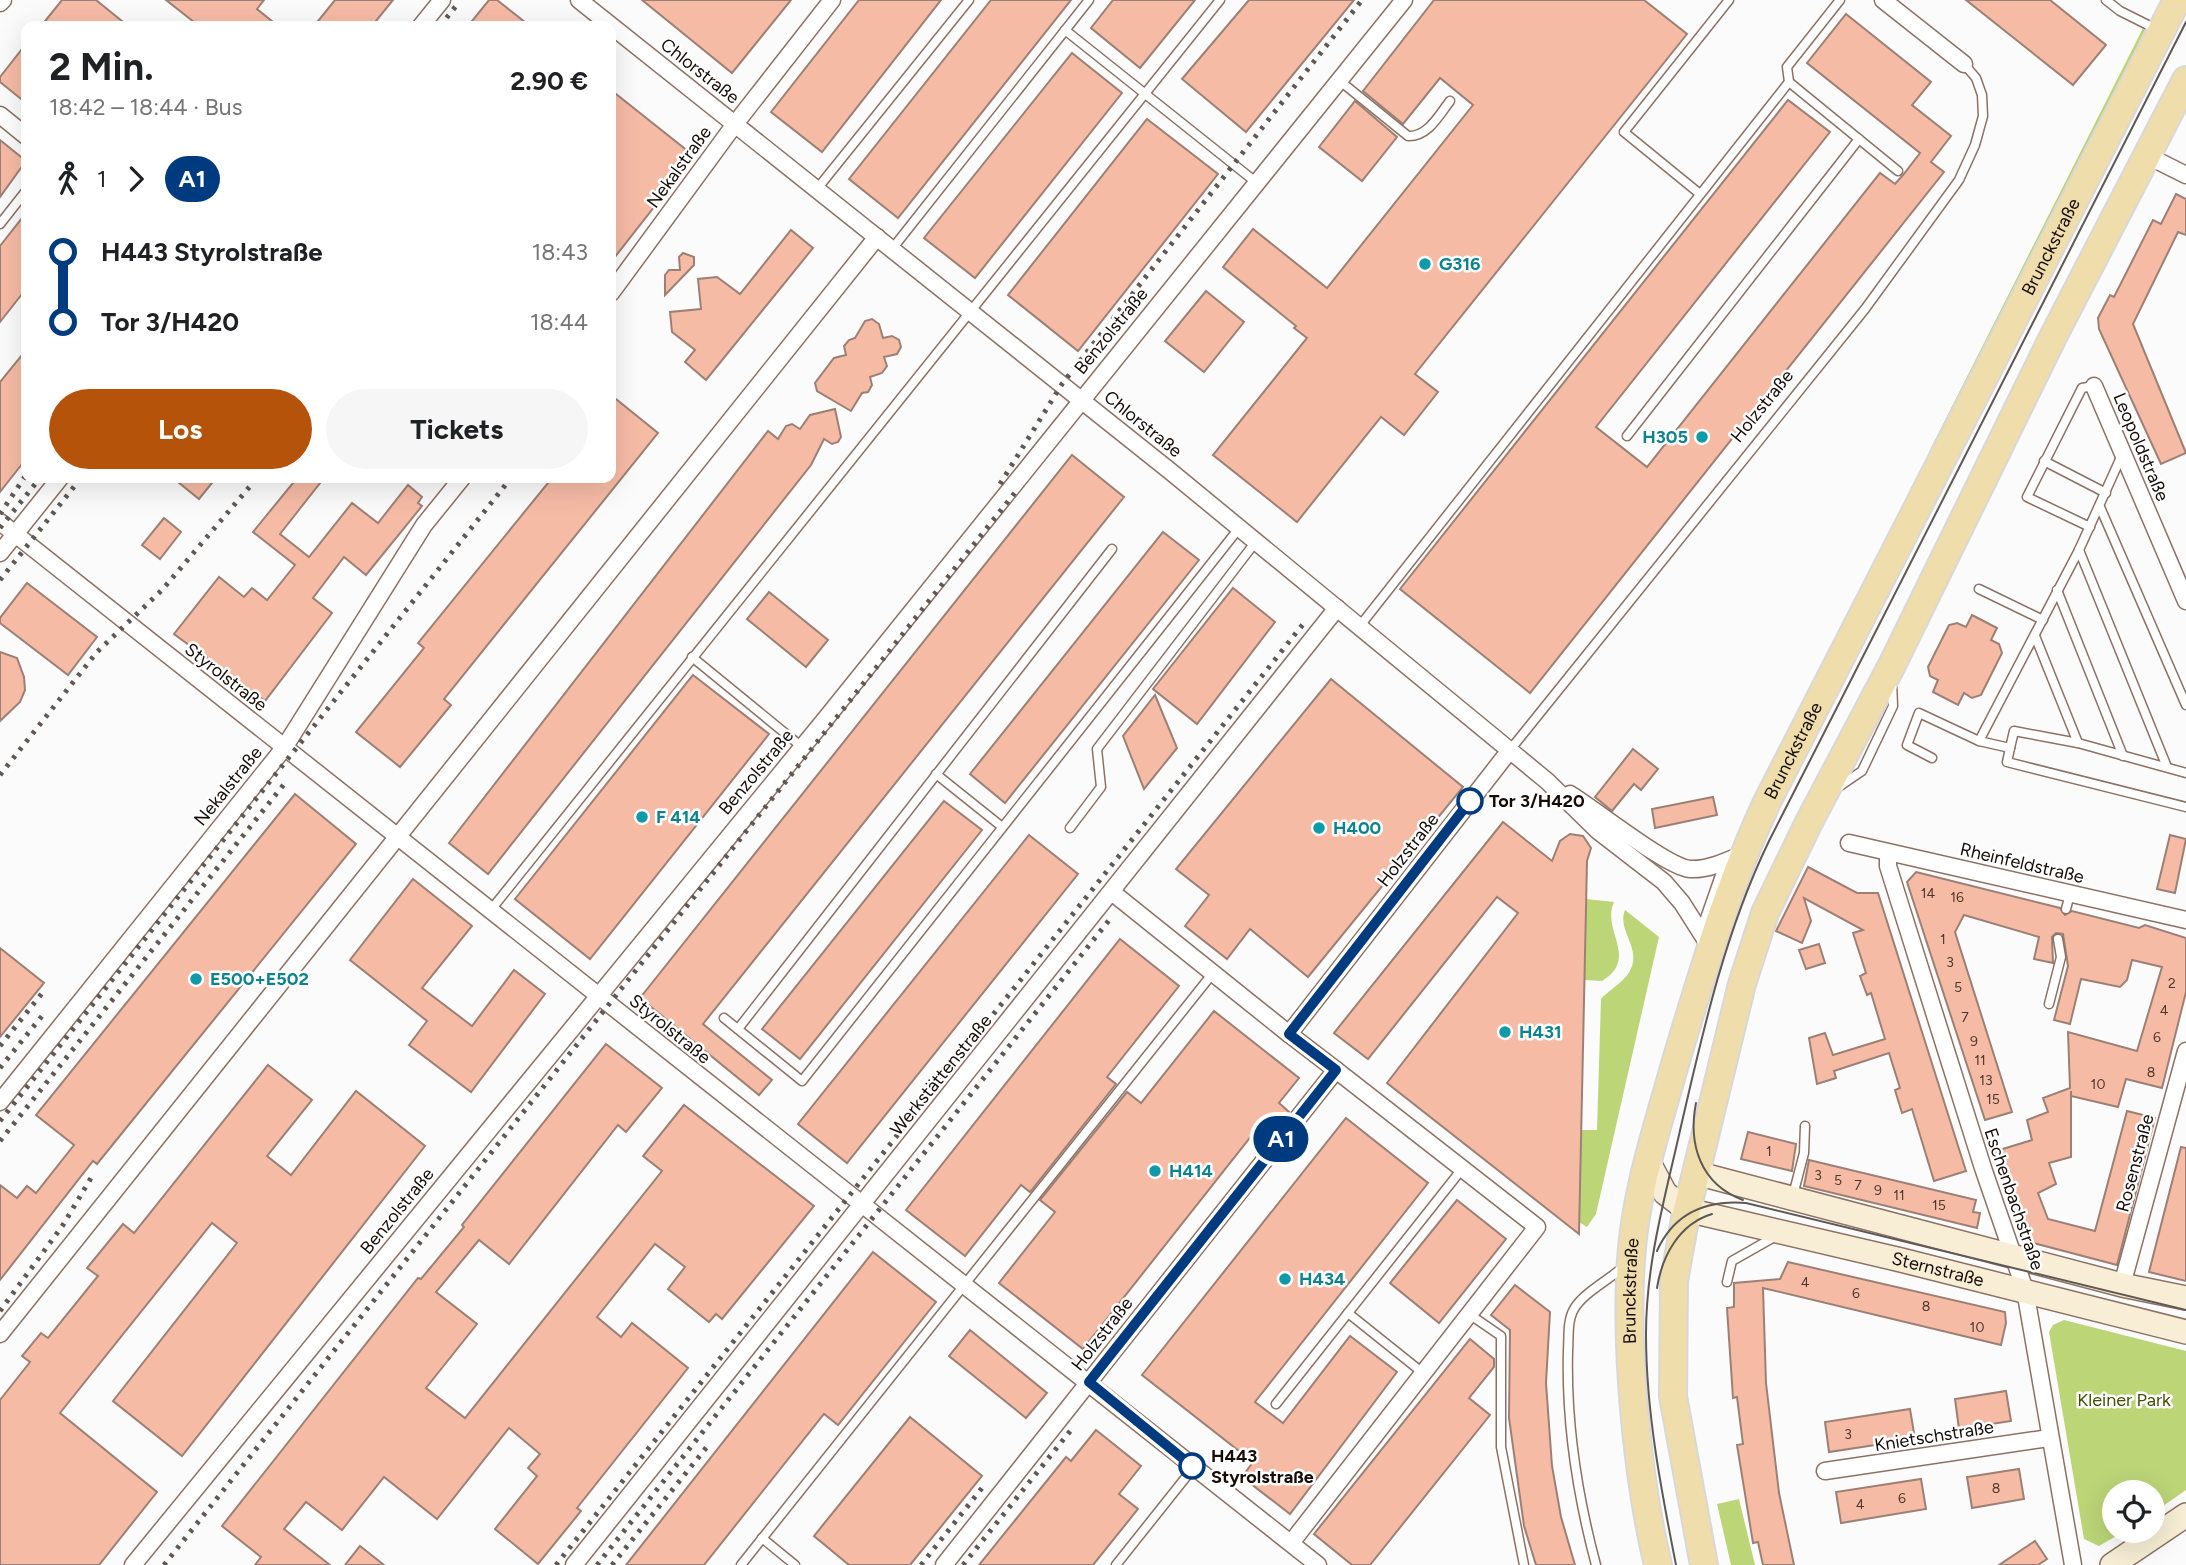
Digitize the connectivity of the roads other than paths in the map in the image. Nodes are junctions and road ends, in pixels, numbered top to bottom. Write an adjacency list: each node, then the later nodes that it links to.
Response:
1 (442, 0): 13 (street)
2 (579, 0): 14 (street, Chlorstraße)
3 (832, 0): 25 (street, Nekalstraße)
4 (970, 0): 32 (lane)
5 (1089, 0): 16 (lane)
6 (1220, 0): 22 (lane)
7 (1404, 0): 20 (street, Benzolstraße)
8 (1729, 0): 33 (lane)
9 (1840, 0): 21 (lane)
10 (1883, 0): 18 (street)
11 (2106, 0): 17 (lane)
12 (2177, 0): 17 (main road, Brunckstraße)
13 (425, 21)
14 (605, 21)
15 (616, 29): 25 (street, Chlorstraße)
16 (1065, 30): 22 (lane); 37 (lane)
17 (2161, 32): 85 (main road, Brunckstraße)
18 (1964, 64): 72 (lane, Holzstraße)
19 (2186, 80): 28 (main road)
20 (1340, 81): 23 (lane); 31 (street, Benzolstraße)
21 (1789, 82): 27 (lane); 33 (lane)
22 (1144, 94): 31 (lane); 39 (lane)
23 (1450, 101)
24 (0, 115): 26 (street)
25 (735, 124): 32 (street, Chlorstraße); 38 (street, Nekalstraße)
26 (21, 132)
27 (1859, 139): 29 (lane); 42 (lane)
28 (2150, 148): 30 (street); 103 (main road)
29 (1898, 172)
30 (2186, 176)
31 (1257, 183): 41 (street, Benzolstraße)
32 (817, 189): 36 (street, Chlorstraße)
33 (1700, 194): 63 (lane)
34 (21, 197): 35 (lane)
35 (0, 224)
36 (877, 237): 37 (street, Chlorstraße); 82 (street)
37 (892, 249): 39 (street, Chlorstraße)
38 (616, 286)
39 (970, 310): 41 (street, Chlorstraße); 65 (lane)
40 (2094, 386): 43 (street, Leopoldstraße); 44 (lane)
41 (1081, 399): 50 (street, Chlorstraße); 69 (street, Benzolstraße)
42 (1627, 436)
43 (2123, 454): 47 (lane); 57 (street, Leopoldstraße)
44 (2044, 461): 47 (lane); 51 (lane)
45 (56, 483): 52 (street)
46 (458, 483): 70 (street, Nekalstraße)
47 (2106, 493): 48 (lane)
48 (2100, 507): 51 (lane); 66 (lane)
49 (0, 522): 52 (street, Styrolstraße)
50 (1240, 527): 53 (street, Chlorstraße); 80 (lane)
51 (2090, 527): 55 (lane)
52 (15, 534): 56 (street); 70 (street, Styrolstraße)
53 (1257, 540): 61 (street, Chlorstraße); 81 (lane)
54 (1112, 549): 77 (lane)
55 (2079, 550): 59 (lane); 75 (lane)
56 (0, 553)
57 (2180, 568): 60 (street, Leopoldstraße)
58 (1979, 589): 62 (lane)
59 (2057, 590): 62 (lane); 73 (lane)
60 (2186, 601)
61 (1337, 608): 63 (street, Chlorstraße); 86 (street, Werkstättenstraße)
62 (2043, 620): 64 (lane)
63 (1359, 627): 72 (street, Chlorstraße)
64 (2035, 636): 67 (lane); 68 (lane)
65 (692, 657): 69 (lane); 87 (lane)
66 (2186, 705)
67 (1979, 741): 71 (lane); 74 (lane)
68 (2078, 743): 71 (lane); 73 (lane)
69 (802, 747): 92 (street, Benzolstraße)
70 (284, 748): 82 (street, Styrolstraße); 99 (street, Nekalstraße)
71 (2010, 748): 78 (lane)
72 (1510, 750): 79 (street, Chlorstraße); 96 (street, Holzstraße)
73 (2123, 756): 75 (lane)
74 (1932, 758)
75 (2167, 767): 76 (lane)
76 (2186, 773)
77 (936, 774): 80 (lane); 95 (lane)
78 (2186, 807)
79 (1598, 819): 85 (street); 90 (street)
80 (1001, 826): 95 (lane)
81 (1070, 828)
82 (397, 838): 87 (street, Styrolstraße); 118 (street)
83 (1849, 843): 84 (street, Rheinfeldstraße)
84 (1888, 853): 88 (street, Rheinfeldstraße); 108 (street, Eschenbachstraße)
85 (1739, 862): 90 (main road, Brunckstraße)
86 (1113, 893): 91 (street); 105 (street, Werkstättenstraße)
87 (490, 911): 92 (street, Styrolstraße)
88 (2186, 920)
89 (2058, 939): 93 (lane)
90 (1710, 947): 101 (main road, Brunckstraße)
91 (1213, 973): 96 (street); 112 (lane)
92 (597, 995): 105 (street, Styrolstraße); 128 (street, Benzolstraße)
93 (2049, 1004)
94 (724, 1017): 95 (lane)
95 (738, 1029)
96 (1289, 1034): 98 (street)
97 (2186, 1051): 111 (street, Rosenstraße)
98 (1336, 1070): 102 (street); 120 (street, Holzstraße)
99 (0, 1102)
100 (1805, 1126): 104 (lane)
101 (1647, 1159): 106 (main road); 109 (main road, Brunckstraße)
102 (1462, 1169): 115 (lane); 116 (street)
103 (1696, 1173): 104 (main road, Sternstraße); 106 (main road)
104 (1792, 1199): 108 (main road, Sternstraße)
105 (860, 1206): 112 (street, Styrolstraße); 129 (street, Werkstättenstraße)
106 (1687, 1210): 107 (main road, Sternstraße); 138 (main road)
107 (1782, 1232): 110 (lane); 113 (main road, Sternstraße)
108 (2012, 1255): 111 (main road, Sternstraße); 113 (street, Eschenbachstraße)
109 (1630, 1261): 136 (lane); 137 (main road, Brunckstraße)
110 (1727, 1282)
111 (2122, 1284): 114 (main road, Sternstraße)
112 (965, 1285): 120 (street, Styrolstraße); 126 (lane)
113 (2025, 1290): 117 (main road, Sternstraße); 122 (street, Eschenbachstraße)
114 (2186, 1298)
115 (1348, 1313): 119 (lane); 121 (lane)
116 (1469, 1314): 119 (street); 135 (lane)
117 (2186, 1332)
118 (0, 1334)
119 (1423, 1373): 127 (street)
120 (1089, 1382): 123 (street, Styrolstraße); 132 (street, Holzstraße)
121 (1276, 1404)
122 (2049, 1438): 124 (street, Knietschstraße); 139 (street, Eschenbachstraße)
123 (1194, 1467): 127 (street, Styrolstraße); 133 (lane)
124 (1825, 1471)
125 (2186, 1515): 140 (main road)
126 (762, 1538): 130 (lane); 131 (lane)
127 (1291, 1543): 134 (street, Styrolstraße)
128 (133, 1565)
129 (575, 1565)
130 (741, 1565)
131 (795, 1565)
132 (944, 1565)
133 (1116, 1565)
134 (1318, 1565)
135 (1524, 1565)
136 (1596, 1565)
137 (1658, 1565)
138 (1704, 1565)
139 (2073, 1565)
140 (2112, 1565)

